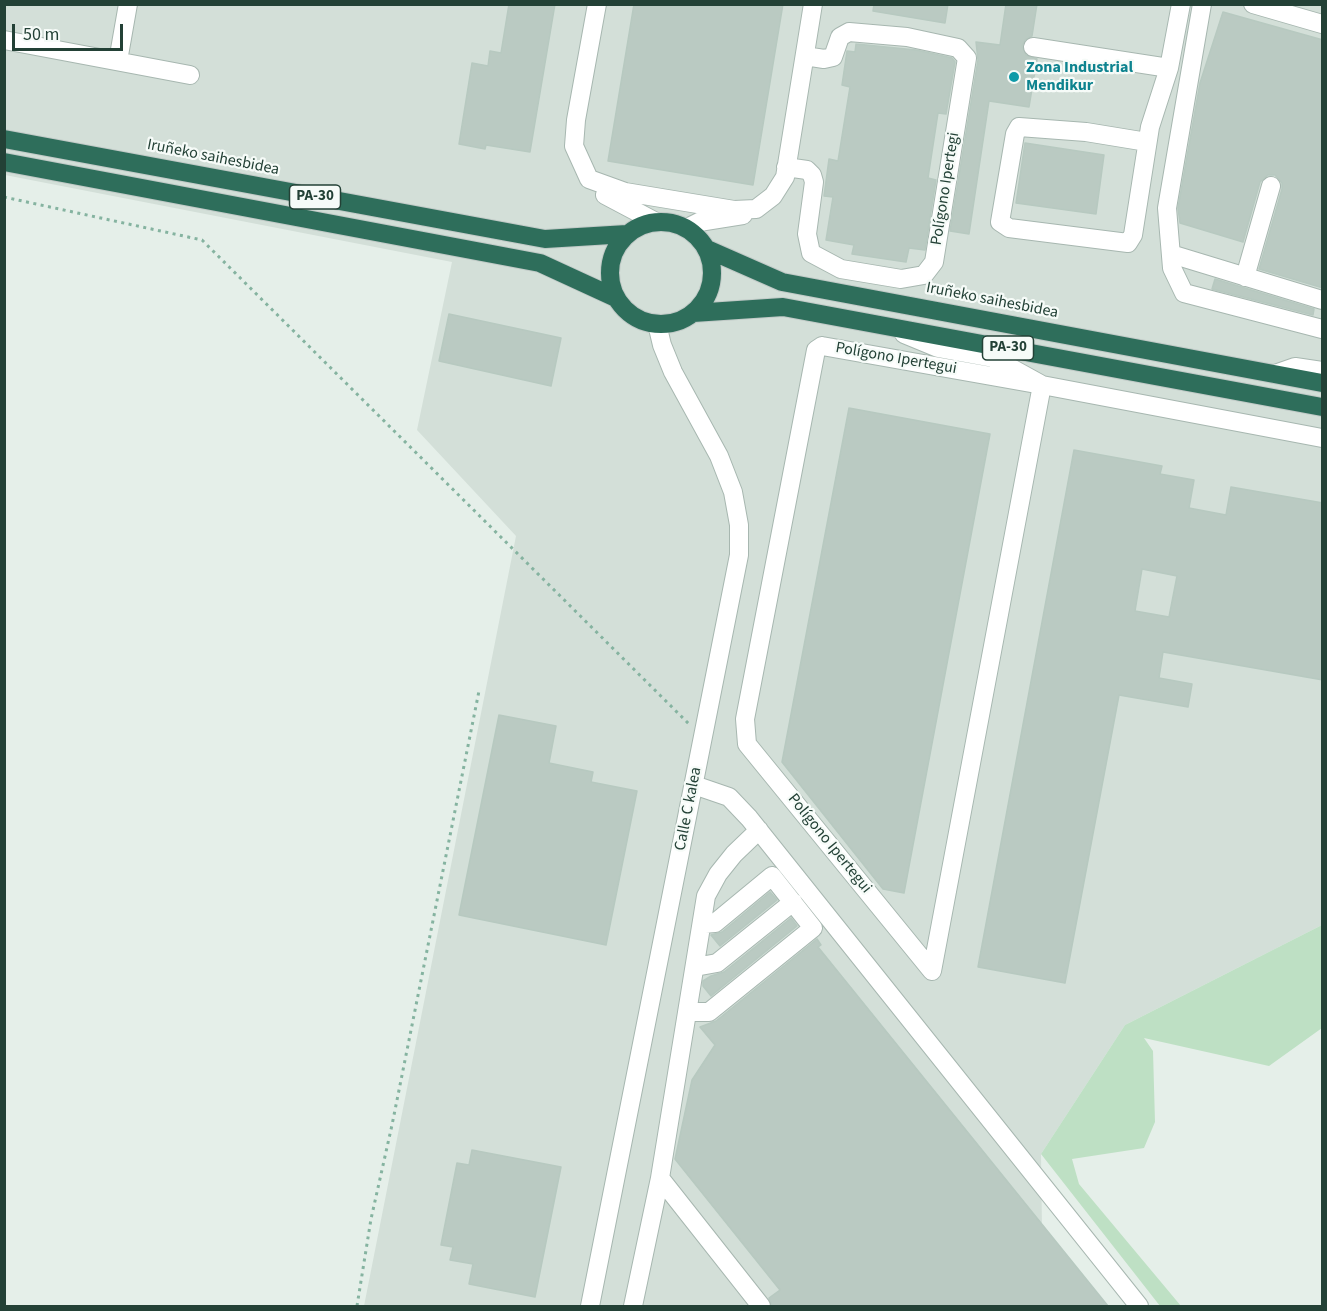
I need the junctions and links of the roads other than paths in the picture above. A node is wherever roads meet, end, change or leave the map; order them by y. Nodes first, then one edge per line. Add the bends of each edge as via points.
1 (128, 4) edge
2 (597, 4) edge
3 (813, 4) edge
4 (1181, 4) edge
5 (1202, 4) edge
6 (1253, 4) edge
7 (1323, 24) edge
8 (4, 40) edge
9 (1033, 47) dead end
10 (805, 56) junction
11 (118, 61) junction
12 (1168, 68) junction
13 (190, 75) dead end
14 (4, 139) edge
15 (1148, 141) junction
16 (4, 162) edge
17 (786, 167) junction
18 (589, 179) junction
19 (1271, 186) dead end
20 (756, 209) junction
21 (656, 222) junction
22 (687, 228) junction
23 (627, 234) junction
24 (707, 249) junction
25 (1171, 254) junction
26 (1245, 277) junction
27 (616, 298) junction
28 (1323, 300) edge
29 (1323, 307) edge
30 (693, 313) junction
31 (657, 324) junction
32 (880, 324) junction
33 (1321, 329) edge
34 (1323, 371) edge
35 (1275, 374) junction
36 (1323, 383) edge
37 (1042, 385) junction
38 (1323, 407) edge
39 (1323, 438) edge
40 (694, 785) junction
41 (759, 830) junction
42 (793, 902) junction
43 (702, 924) junction
44 (695, 967) junction
45 (687, 1012) junction
46 (660, 1178) junction
47 (590, 1306) edge
48 (633, 1306) edge
49 (761, 1306) edge
50 (1139, 1306) edge

1 - 11 street
2 - 18 street via 574,146
3 - 10 street
4 - 12 street
5 - 25 street via 1167,208
6 - 7 street
8 - 11 street
9 - 12 street
10 - 17 street
10 - 17 street, Polígono Ipertegi via 824,60 833,57 840,37 849,32 907,37 958,48 967,58 934,262 924,275 901,279 841,269 811,253 807,234 812,175 807,170
11 - 13 street
12 - 15 street
14 - 23 highway, Iruñeko saihesbidea / PA-30 via 546,239
15 - 15 street via 1133,235 1128,243 1009,228 1000,222 1019,127
16 - 27 highway, PA-30 via 540,263
17 - 20 street via 785,177 773,196
18 - 20 street via 625,192 734,210
18 - 21 street via 605,195
19 - 26 street
20 - 22 street
21 - 22 highway
21 - 23 highway, PA-30
22 - 24 highway, PA-30
23 - 27 highway via 610,264 610,282
24 - 30 highway via 712,266 711,284 705,300
24 - 35 highway, Iruñeko saihesbidea / PA-30 via 782,282
25 - 26 street
25 - 33 street via 1172,268 1184,293
26 - 28 street
27 - 31 highway, PA-30 via 641,320
29 - 33 street
30 - 31 highway, PA-30 via 669,324
30 - 32 highway, PA-30 via 783,307
31 - 40 street, Calle C kalea via 673,372 719,456 733,492 739,525 734,592
32 - 37 street via 938,348 993,358
32 - 38 highway, PA-30
34 - 35 street, Iruñeko saihesbidea via 1295,367
35 - 36 highway, Iruñeko saihesbidea / PA-30
37 - 37 street, Polígono Ipertegui via 937,948 932,971 747,744 745,719 816,350 822,346
37 - 39 street
40 - 41 street via 729,797
40 - 47 street, Calle C kalea
41 - 43 street via 718,874 706,896
41 - 50 street
42 - 43 street via 772,876 715,923
42 - 44 street via 717,963
42 - 45 street via 813,928 709,1012
43 - 44 street
44 - 45 street
45 - 46 street
46 - 48 street
46 - 49 street

